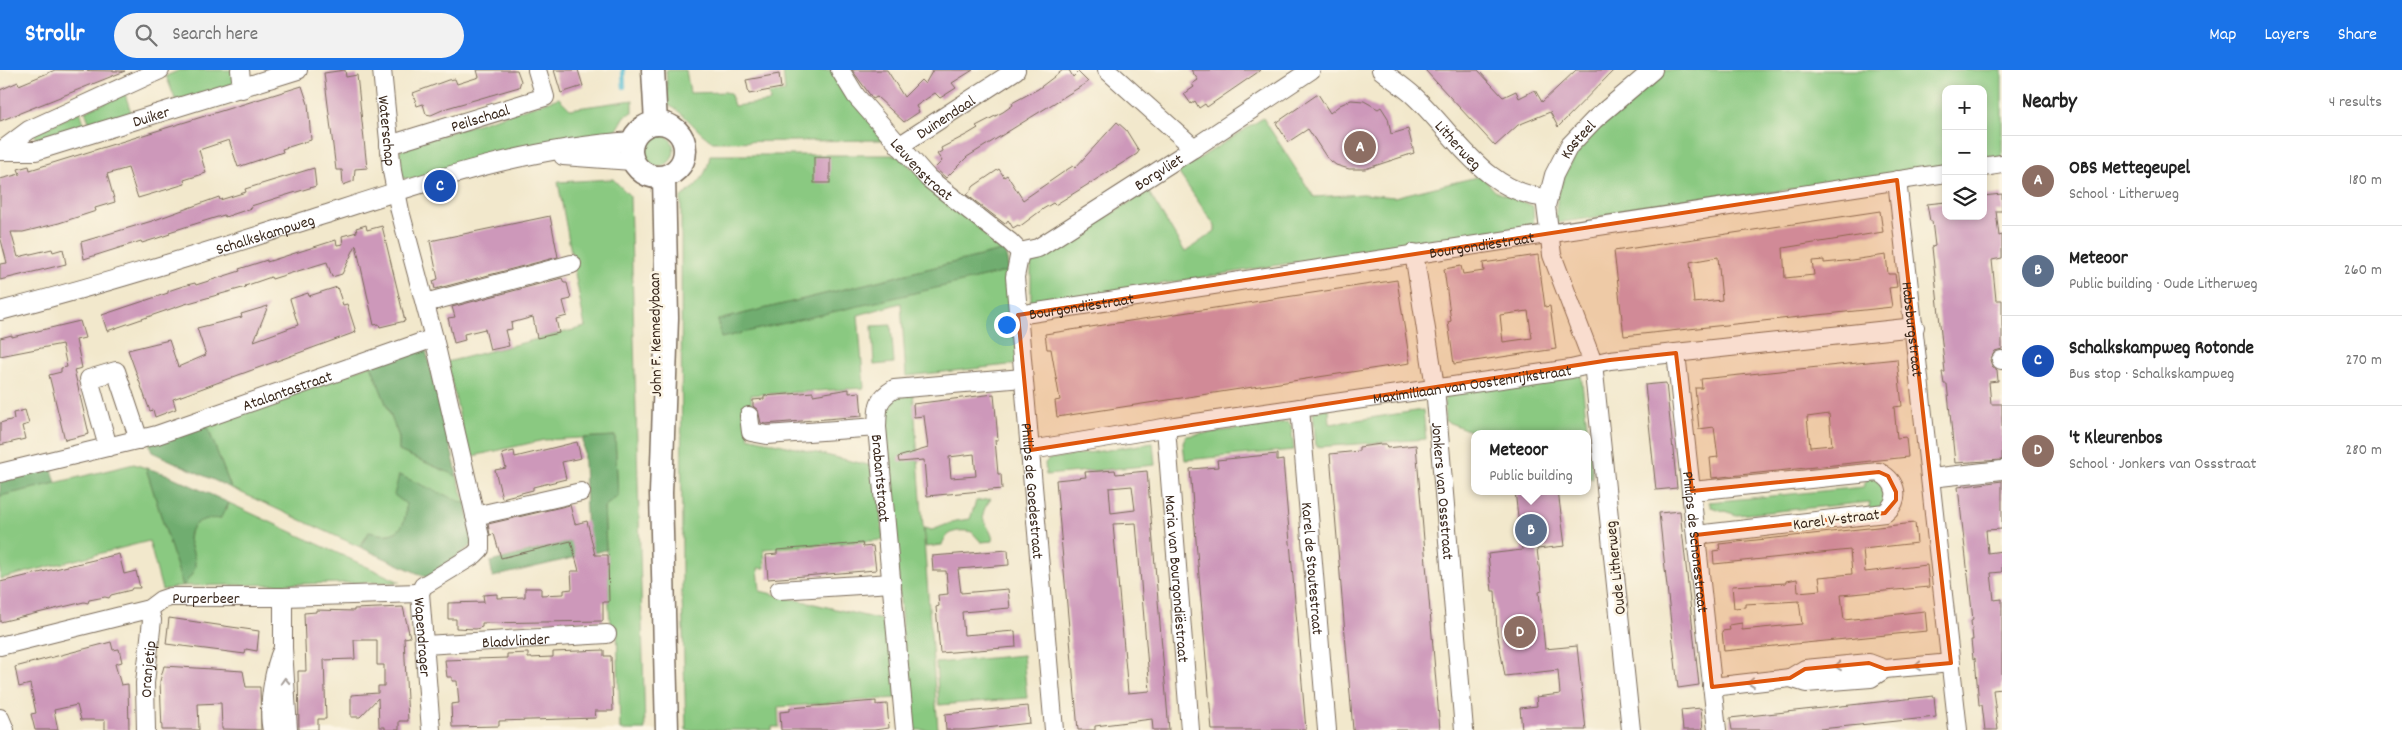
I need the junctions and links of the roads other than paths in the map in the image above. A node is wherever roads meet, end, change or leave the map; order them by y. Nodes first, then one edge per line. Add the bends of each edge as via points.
1 (160, 70) edge
2 (240, 70) edge
3 (298, 70) edge
4 (382, 70) edge
5 (538, 70) edge
6 (653, 70) edge
7 (840, 70) edge
8 (1016, 70) edge
9 (1107, 70) edge
10 (1312, 70) edge
11 (1381, 70) edge
12 (1653, 70) edge
13 (242, 89) junction
14 (656, 123) junction
15 (389, 146) junction
16 (899, 146) junction
17 (1194, 148) junction
18 (1, 151) edge
19 (632, 151) junction
20 (2002, 164) edge
21 (1987, 166) edge
22 (1942, 174) edge
23 (657, 177) junction
24 (1897, 180) junction
25 (396, 190) junction
26 (1547, 198) junction
27 (1548, 234) junction
28 (1020, 252) junction
29 (1414, 253) junction
30 (572, 264) dead end
31 (425, 303) junction
32 (0, 311) edge
33 (1018, 315) junction
34 (1915, 327) junction
35 (434, 338) junction
36 (1676, 353) junction
37 (1592, 363) junction
38 (1023, 378) junction
39 (1435, 387) junction
40 (1300, 408) junction
41 (749, 416) dead end
42 (877, 427) junction
43 (1166, 428) junction
44 (140, 440) junction
45 (108, 447) junction
46 (1030, 450) junction
47 (2002, 470) edge
48 (0, 473) edge
49 (1931, 478) junction
50 (1692, 491) junction
51 (581, 492) dead end
52 (475, 516) junction
53 (1696, 535) junction
54 (892, 583) junction
55 (779, 590) dead end
56 (420, 593) junction
57 (283, 598) junction
58 (149, 609) junction
59 (607, 634) dead end
60 (425, 645) junction
61 (0, 646) edge
62 (283, 648) junction
63 (1950, 663) junction
64 (1712, 686) junction
65 (0, 718) edge
66 (5, 730) edge
67 (146, 730) edge
68 (272, 730) edge
69 (288, 730) edge
70 (432, 730) edge
71 (667, 730) edge
72 (905, 730) edge
73 (1054, 730) edge
74 (1190, 730) edge
75 (1327, 730) edge
76 (1464, 730) edge
77 (1631, 730) edge
78 (1717, 730) edge
79 (1958, 730) edge

1 - 18 street, Duiker via 29,130
2 - 13 street
3 - 13 street, Duiker
4 - 15 street, Waterschap
5 - 15 street, Peilschaal via 545,97
6 - 14 main road
7 - 16 street, Leuvenstraat via 856,96
8 - 16 street, Duinendaal
9 - 17 street, Borgvliet
10 - 17 street
11 - 26 street, Litherweg via 1414,97 1493,178 1510,189
12 - 26 street, Kasteel via 1594,120 1569,146 1554,175
13 - 18 street, Duiker via 36,150
14 - 19 main road via 641,128
14 - 23 main road via 675,129 685,147 680,167
15 - 25 street, Waterschap
16 - 28 street, Leuvenstraat via 928,178
17 - 28 street, Borgvliet via 1038,248
19 - 23 main road via 636,168
19 - 25 street, Schalkskampweg via 558,148
20 - 21 street
22 - 24 street, Bourgondiëstraat
23 - 71 main road, John F. Kennedybaan via 667,318 662,492
24 - 27 street, Bourgondiëstraat
24 - 34 street, Habsburgstraat
25 - 31 street, Wapendrager
25 - 32 street, Schalkskampweg via 154,269
26 - 27 street, Kasteel
27 - 29 street, Bourgondiëstraat
27 - 37 street, Oude Litherweg via 1552,256
28 - 33 street, Philips de Goedestraat via 1015,277
29 - 33 street, Bourgondiëstraat
29 - 39 street, Jonkers van Ossstraat
30 - 31 street
31 - 35 street, Wapendrager
33 - 38 street, Philips de Goedestraat
34 - 36 street, Maximiliaan van Oostenrijkstraat
34 - 49 street, Habsburgstraat
35 - 44 street, Atalantastraat
35 - 52 street, Wapendrager
36 - 37 street, Maximiliaan van Oostenrijkstraat
36 - 50 street, Philips de Schonestraat
37 - 39 street, Maximiliaan van Oostenrijkstraat via 1571,369
37 - 77 street, Oude Litherweg
38 - 42 street via 894,389 878,404
38 - 46 street, Philips de Goedestraat
39 - 40 street, Maximiliaan van Oostenrijkstraat
39 - 76 street, Jonkers van Ossstraat
40 - 43 street, Maximiliaan van Oostenrijkstraat
40 - 75 street, Karel de Stoutestraat
41 - 42 street, Brabantstraat via 751,432 767,435
42 - 54 street, Brabantstraat
43 - 46 street, Maximiliaan van Oostenrijkstraat
43 - 74 street, Maria van Bourgondiëstraat
44 - 45 street, Atalantastraat
44 - 45 street via 116,372 89,379
45 - 48 street, Atalantastraat
46 - 73 street, Philips de Goedestraat
47 - 49 street
49 - 63 street, Habsburgstraat
50 - 53 street, Philips de Schonestraat
50 - 53 street, Karel V-straat via 1880,472 1888,476 1896,492 1896,500 1885,514
51 - 52 street
52 - 56 street, Wapendrager via 480,549 423,586
53 - 64 street, Philips de Schonestraat
54 - 55 street
54 - 72 street, Brabantstraat
56 - 57 street, Purperbeer
56 - 60 street, Wapendrager
57 - 58 street, Purperbeer via 170,598
57 - 62 street
58 - 61 street, Purperbeer
58 - 67 street, Oranjetip via 152,620 145,683
59 - 60 street, Bladvlinder
60 - 70 street, Wapendrager
62 - 68 street via 278,658 270,720
69 -> 62 street
63 -> 64 street via 1885,669 1869,663 1805,669 1790,678
63 - 79 street, Habsburgstraat
64 - 78 street, Philips de Schonestraat
65 - 66 street

